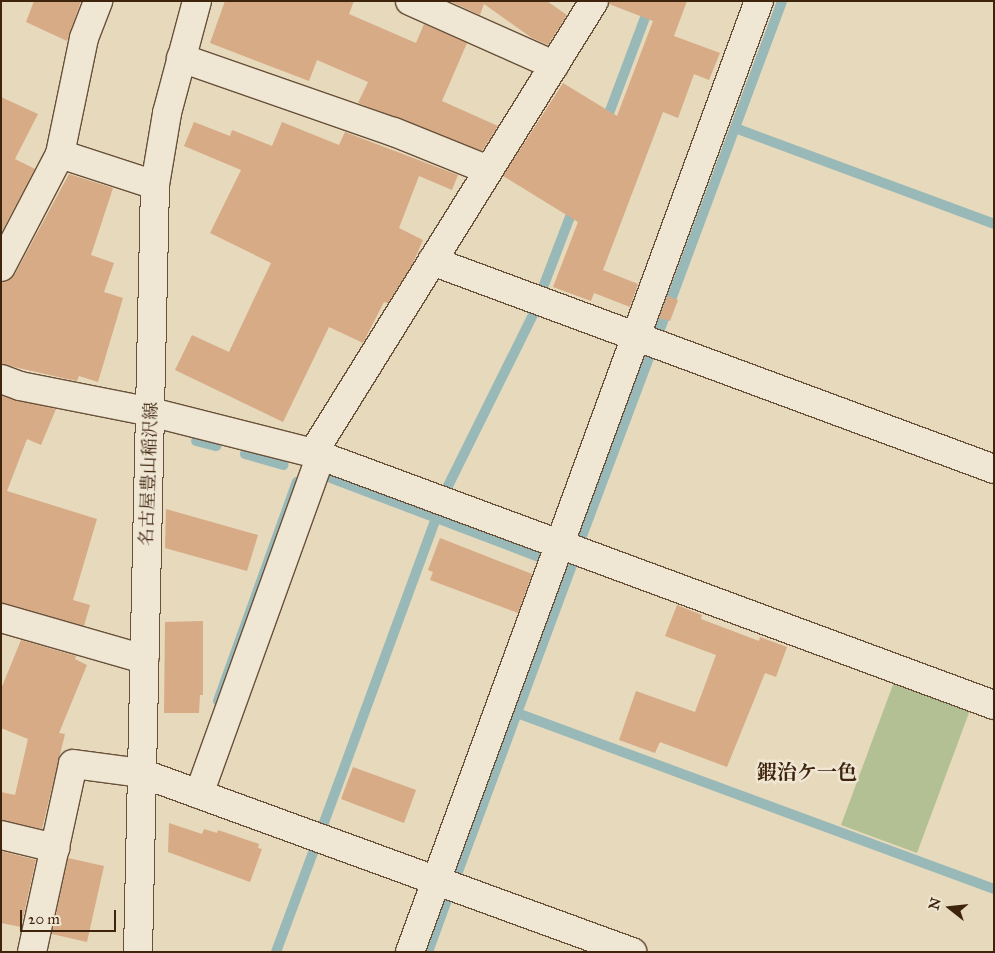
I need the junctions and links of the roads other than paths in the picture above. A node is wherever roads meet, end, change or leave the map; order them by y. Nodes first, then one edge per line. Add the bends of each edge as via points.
1 (98, 1) edge
2 (197, 1) edge
3 (410, 1) edge
4 (594, 1) edge
5 (759, 1) edge
6 (181, 58) junction
7 (554, 65) junction
8 (60, 154) junction
9 (488, 170) junction
10 (155, 185) junction
11 (432, 261) junction
12 (1, 267) edge
13 (636, 336) junction
14 (1, 379) edge
15 (151, 412) junction
16 (317, 454) junction
17 (994, 469) edge
18 (560, 543) junction
19 (1, 618) edge
20 (144, 659) junction
21 (994, 705) edge
22 (141, 773) junction
23 (199, 794) junction
24 (1, 835) edge
25 (55, 848) junction
26 (436, 880) junction
27 (621, 950) edge
28 (32, 952) edge
29 (138, 952) edge
30 (410, 952) edge

1 - 8 street via 84,38
2 - 6 street, 名古屋豊山稲沢線
3 - 7 street
4 - 7 street
5 - 13 street
6 - 9 street via 394,132
6 - 10 street, 名古屋豊山稲沢線 via 167,113
7 - 9 street
8 - 10 street
8 - 12 street
9 - 11 street
10 - 15 street, 名古屋豊山稲沢線
11 - 13 street
11 - 16 street
13 - 17 street
13 - 18 street
14 - 15 street via 20,386
15 - 16 street
15 - 20 street, 名古屋豊山稲沢線
16 - 18 street
16 - 23 street
18 - 21 street
18 - 26 street
19 - 20 street
20 - 22 street, 名古屋豊山稲沢線
22 - 23 street
22 - 25 street via 73,764
22 - 29 street, 名古屋豊山稲沢線
23 - 26 street
24 - 25 street
25 - 28 street
26 - 27 street
26 - 30 street

